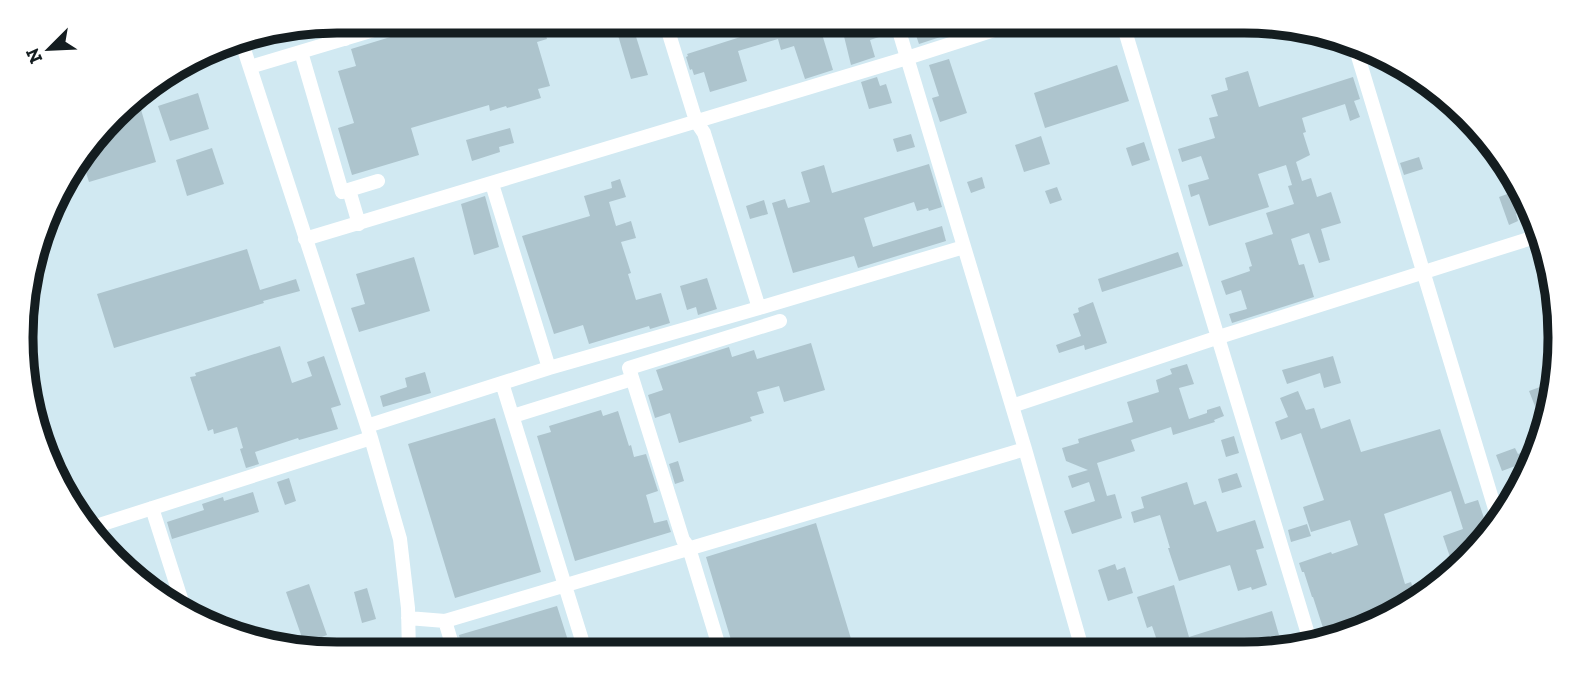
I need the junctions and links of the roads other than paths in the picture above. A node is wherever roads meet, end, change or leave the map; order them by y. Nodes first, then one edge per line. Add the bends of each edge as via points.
1 (343, 33) edge
2 (365, 33) edge
3 (669, 33) edge
4 (900, 33) edge
5 (985, 33) edge
6 (1126, 33) edge
7 (345, 39) junction
8 (244, 48) edge
9 (301, 52) junction
10 (1358, 55) edge
11 (907, 58) junction
12 (250, 67) junction
13 (696, 121) junction
14 (378, 181) dead end
15 (492, 184) junction
16 (349, 190) junction
17 (359, 223) junction
18 (1531, 238) edge
19 (305, 239) junction
20 (964, 247) junction
21 (1424, 273) junction
22 (758, 308) junction
23 (780, 321) dead end
24 (1219, 337) junction
25 (549, 368) junction
26 (632, 379) junction
27 (502, 383) junction
28 (1012, 406) junction
29 (513, 416) junction
30 (369, 432) junction
31 (1026, 449) junction
32 (152, 508) junction
33 (1495, 509) edge
34 (98, 525) edge
35 (689, 548) junction
36 (566, 586) junction
37 (181, 598) edge
38 (408, 618) junction
39 (445, 621) junction
40 (1308, 635) edge
41 (409, 642) edge
42 (451, 642) edge
43 (583, 642) edge
44 (718, 642) edge
45 (1080, 642) edge

1 - 7 street
2 - 7 street
3 - 13 street
4 - 11 street
5 - 11 street
6 - 24 street
7 - 9 street
8 - 12 street
9 - 12 street
9 - 16 street via 342,191
10 - 21 street
11 - 13 street
11 - 20 street
12 - 19 street
13 - 15 street
13 - 22 street via 704,132
14 - 16 street
15 - 17 street
15 - 25 street
16 - 17 street
17 - 19 street
18 - 21 street
19 - 30 street
20 - 22 street
20 - 28 street
21 - 24 street
21 - 33 street
22 - 25 street
23 - 26 street via 629,368
24 - 28 street
24 - 40 street
25 - 27 street
26 - 29 street
26 - 35 street via 682,540
27 - 29 street
27 - 30 street
28 - 31 street
29 - 36 street
30 - 32 street
30 - 38 street via 400,539
31 - 35 street
31 - 45 street
32 - 34 street
32 - 37 street
35 - 36 street
35 - 44 street
36 - 39 street
36 - 43 street
38 - 39 street
38 - 41 street
39 - 42 street

